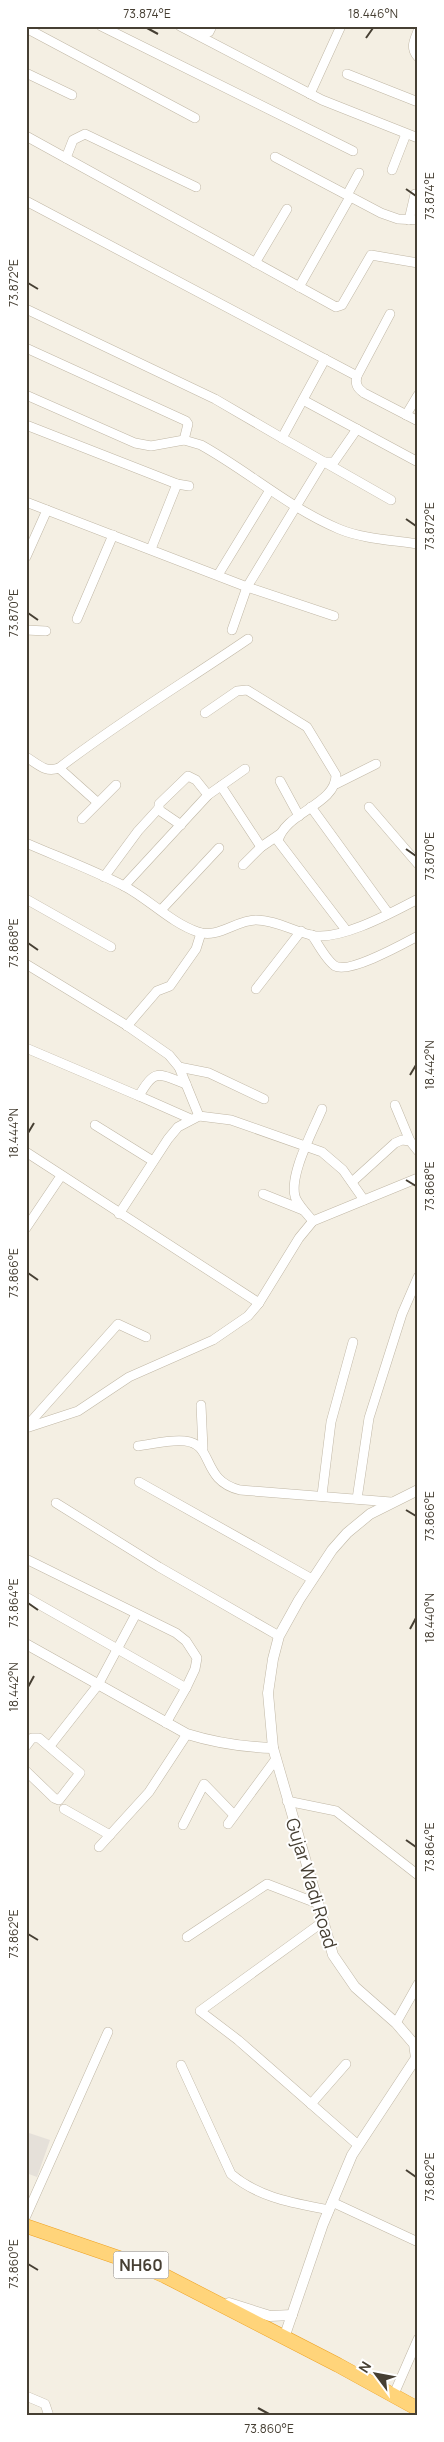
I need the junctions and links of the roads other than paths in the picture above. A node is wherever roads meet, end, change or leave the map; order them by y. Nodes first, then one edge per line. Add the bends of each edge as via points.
1 (101, 26) edge
2 (198, 26) edge
3 (212, 26) edge
4 (341, 26) edge
5 (26, 28) edge
6 (186, 28) edge
7 (418, 31) edge
8 (418, 56) edge
9 (26, 73) edge
10 (347, 74) dead end
11 (310, 94) junction
12 (72, 95) dead end
13 (418, 102) edge
14 (195, 118) dead end
15 (406, 134) junction
16 (26, 136) edge
17 (417, 136) edge
18 (352, 151) dead end
19 (275, 157) dead end
20 (66, 158) junction
21 (392, 170) dead end
22 (359, 173) dead end
23 (196, 188) dead end
24 (415, 194) dead end
25 (348, 196) junction
26 (26, 201) edge
27 (287, 209) dead end
28 (413, 220) edge
29 (255, 263) junction
30 (418, 263) edge
31 (298, 288) junction
32 (26, 309) edge
33 (390, 314) dead end
34 (26, 348) edge
35 (325, 359) junction
36 (357, 376) junction
37 (26, 395) edge
38 (418, 396) edge
39 (303, 400) junction
40 (406, 415) junction
41 (418, 421) edge
42 (26, 425) edge
43 (357, 429) junction
44 (282, 438) junction
45 (184, 440) junction
46 (323, 462) junction
47 (418, 462) edge
48 (177, 484) junction
49 (189, 486) dead end
50 (270, 490) junction
51 (391, 500) dead end
52 (26, 502) edge
53 (295, 505) junction
54 (47, 510) junction
55 (113, 535) junction
56 (416, 542) edge
57 (151, 549) junction
58 (26, 558) edge
59 (218, 575) junction
60 (247, 587) junction
61 (334, 616) dead end
62 (77, 619) dead end
63 (26, 630) edge
64 (232, 630) dead end
65 (46, 631) dead end
66 (248, 638) dead end
67 (205, 713) dead end
68 (26, 757) edge
69 (376, 764) dead end
70 (59, 768) junction
71 (245, 769) dead end
72 (280, 781) dead end
73 (336, 784) junction
74 (116, 785) dead end
75 (221, 786) junction
76 (208, 795) junction
77 (97, 802) junction
78 (311, 807) junction
79 (369, 807) dead end
80 (160, 808) junction
81 (298, 816) junction
82 (82, 819) dead end
83 (181, 825) junction
84 (280, 834) junction
85 (26, 843) edge
86 (261, 847) junction
87 (219, 848) dead end
88 (418, 864) edge
89 (243, 865) dead end
90 (104, 877) junction
91 (124, 886) junction
92 (26, 899) edge
93 (418, 899) edge
94 (161, 910) junction
95 (388, 914) junction
96 (346, 930) junction
97 (301, 931) junction
98 (201, 933) junction
99 (312, 935) junction
100 (418, 936) edge
101 (110, 947) dead end
102 (26, 964) edge
103 (256, 989) dead end
104 (127, 1026) junction
105 (26, 1048) edge
106 (179, 1067) junction
107 (186, 1084) junction
108 (139, 1096) junction
109 (264, 1099) dead end
110 (395, 1105) dead end
111 (322, 1109) dead end
112 (195, 1117) junction
113 (95, 1125) dead end
114 (410, 1141) junction
115 (308, 1145) junction
116 (418, 1151) edge
117 (26, 1152) edge
118 (153, 1161) junction
119 (61, 1176) junction
120 (418, 1178) edge
121 (352, 1182) junction
122 (263, 1194) dead end
123 (364, 1200) junction
124 (304, 1210) junction
125 (119, 1214) junction
126 (313, 1221) junction
127 (26, 1228) edge
128 (418, 1277) edge
129 (258, 1303) junction
130 (146, 1337) dead end
131 (353, 1342) dead end
132 (201, 1405) dead end
133 (26, 1427) edge
134 (138, 1446) dead end
135 (203, 1449) junction
136 (139, 1482) dead end
137 (418, 1490) edge
138 (322, 1495) junction
139 (356, 1499) junction
140 (391, 1502) junction
141 (56, 1503) dead end
142 (26, 1559) edge
143 (312, 1579) junction
144 (26, 1597) edge
145 (136, 1614) junction
146 (279, 1636) junction
147 (26, 1644) edge
148 (117, 1649) junction
149 (98, 1685) junction
150 (186, 1688) junction
151 (166, 1723) junction
152 (187, 1734) junction
153 (26, 1746) edge
154 (50, 1746) junction
155 (273, 1748) junction
156 (276, 1759) junction
157 (26, 1771) edge
158 (287, 1801) junction
159 (64, 1809) dead end
160 (234, 1815) junction
161 (228, 1824) dead end
162 (182, 1825) dead end
163 (110, 1835) junction
164 (99, 1848) dead end
165 (418, 1875) edge
166 (319, 1904) junction
167 (324, 1921) junction
168 (187, 1937) dead end
169 (418, 1984) edge
170 (396, 2023) junction
171 (108, 2032) dead end
172 (416, 2045) edge
173 (346, 2064) dead end
174 (181, 2065) dead end
175 (311, 2104) junction
176 (358, 2145) junction
177 (330, 2206) junction
178 (26, 2216) edge
179 (26, 2226) edge
180 (418, 2242) edge
181 (200, 2293) junction
182 (292, 2315) junction
183 (284, 2338) junction
184 (418, 2338) edge
185 (394, 2394) junction
186 (26, 2396) edge
187 (418, 2409) edge
188 (49, 2416) edge

1 - 18 street
2 - 3 street via 209,32
4 - 11 street
5 - 14 street
6 - 11 street
7 - 8 street via 412,44
9 - 12 street
10 - 13 street
11 - 15 street
15 - 17 street
15 - 21 street
16 - 20 street
19 - 25 street
20 - 23 street via 74,140 85,134
20 - 29 street
22 - 25 street
24 - 28 street
25 - 28 street via 380,213
25 - 31 street
26 - 35 street
27 - 29 street
29 - 31 street
30 - 31 street via 371,255 339,307
32 - 44 street via 208,395
33 - 36 street
34 - 45 street via 186,421
35 - 36 street
35 - 39 street
36 - 40 street via 359,390
37 - 45 street via 134,443 150,446
38 - 40 street
39 - 43 street
39 - 44 street
40 - 41 street
42 - 48 street
43 - 46 street via 334,462
43 - 47 street
44 - 46 street
45 - 50 street via 225,458
46 - 51 street
46 - 53 street
48 - 49 street
48 - 57 street
50 - 53 street
50 - 59 street
52 - 54 street
53 - 56 street via 339,529 371,538
53 - 60 street
54 - 55 street
54 - 58 street
55 - 57 street
55 - 62 street
57 - 59 street
59 - 60 street
60 - 61 street
60 - 64 street
63 - 65 street
66 - 70 street via 169,693 143,707
67 - 73 street via 237,691 247,690 255,694 307,727 336,776
68 - 70 street via 44,770
69 - 73 street
70 - 77 street
71 - 75 street
72 - 81 street
73 - 78 street
74 - 77 street
75 - 76 street
75 - 86 street
76 - 80 street via 196,780 188,776 159,804
76 - 83 street
77 - 82 street
78 - 81 street
78 - 95 street
79 - 88 street
80 - 83 street
80 - 90 street via 138,831
81 - 84 street via 284,826
83 - 91 street
84 - 86 street
84 - 96 street via 278,841
85 - 90 street
86 - 89 street
87 - 94 street
90 - 91 street
91 - 94 street
92 - 101 street
93 - 95 street
94 - 98 street
95 - 96 street
96 - 99 street via 326,937
97 - 98 street via 257,920 242,922 210,935
97 - 99 street
97 - 103 street
98 - 104 street via 196,949 170,986 157,991
99 - 100 street via 334,965 342,968 354,966
102 - 104 street
104 - 106 street via 158,1046
105 - 108 street
106 - 107 street
106 - 109 street via 209,1073
107 - 108 street via 156,1075 150,1077
107 - 112 street
108 - 112 street
110 - 114 street
111 - 115 street
112 - 115 street via 231,1120
112 - 118 street via 178,1127
113 - 118 street
114 - 116 street
114 - 121 street via 395,1143
115 - 121 street via 334,1161
115 - 124 street via 295,1171 293,1187
117 - 119 street
118 - 125 street
119 - 125 street
119 - 127 street
120 - 123 street
121 - 123 street
122 - 124 street
123 - 126 street
124 - 126 street
125 - 129 street
126 - 129 street
128 - 139 street via 402,1314 369,1418
129 - 133 street via 248,1316 213,1340 129,1377 78,1411
130 - 133 street via 118,1324
131 - 138 street via 331,1422
132 - 135 street
134 - 135 street via 184,1440
135 - 138 street via 212,1473 229,1487
136 - 143 street
137 - 140 street, Gujar Wadi Road
138 - 139 street
139 - 140 street
140 - 143 street, Gujar Wadi Road via 347,1533
141 - 146 street
142 - 145 street
143 - 146 street, Gujar Wadi Road
144 - 148 street
145 - 148 street
145 - 150 street via 176,1634 193,1650 197,1658 195,1669
146 - 155 street, Gujar Wadi Road via 268,1693
147 - 149 street
148 - 149 street
148 - 150 street
149 - 151 street
149 - 154 street
150 - 151 street
151 - 152 street
152 - 155 street via 240,1747
152 - 163 street via 149,1792
153 - 154 street via 37,1737
154 - 157 street via 80,1773 62,1798 54,1798
155 - 156 street, Gujar Wadi Road
156 - 158 street, Gujar Wadi Road
156 - 160 street
158 - 165 street via 336,1811
158 - 166 street, Gujar Wadi Road
159 - 163 street
160 - 161 street
160 - 162 street via 204,1784
163 - 164 street
166 - 167 street, Gujar Wadi Road
166 - 168 street via 267,1884
167 - 170 street, Gujar Wadi Road via 333,1955 355,1987
167 - 175 street via 200,2011
169 - 170 street
170 - 172 street, Gujar Wadi Road
171 - 178 street
172 - 176 street, Gujar Wadi Road via 416,2058
173 - 175 street
174 - 177 street via 231,2174 262,2194
175 - 176 street
176 - 177 street, Gujar Wadi Road
177 - 180 street
177 - 182 street, Gujar Wadi Road
179 - 181 highway, NH60 via 140,2265
181 - 182 street via 270,2316
181 - 183 highway, NH60
182 - 183 street, Gujar Wadi Road
183 - 185 highway, NH60
184 - 185 street
185 - 187 highway, NH60
186 - 188 street via 45,2404

